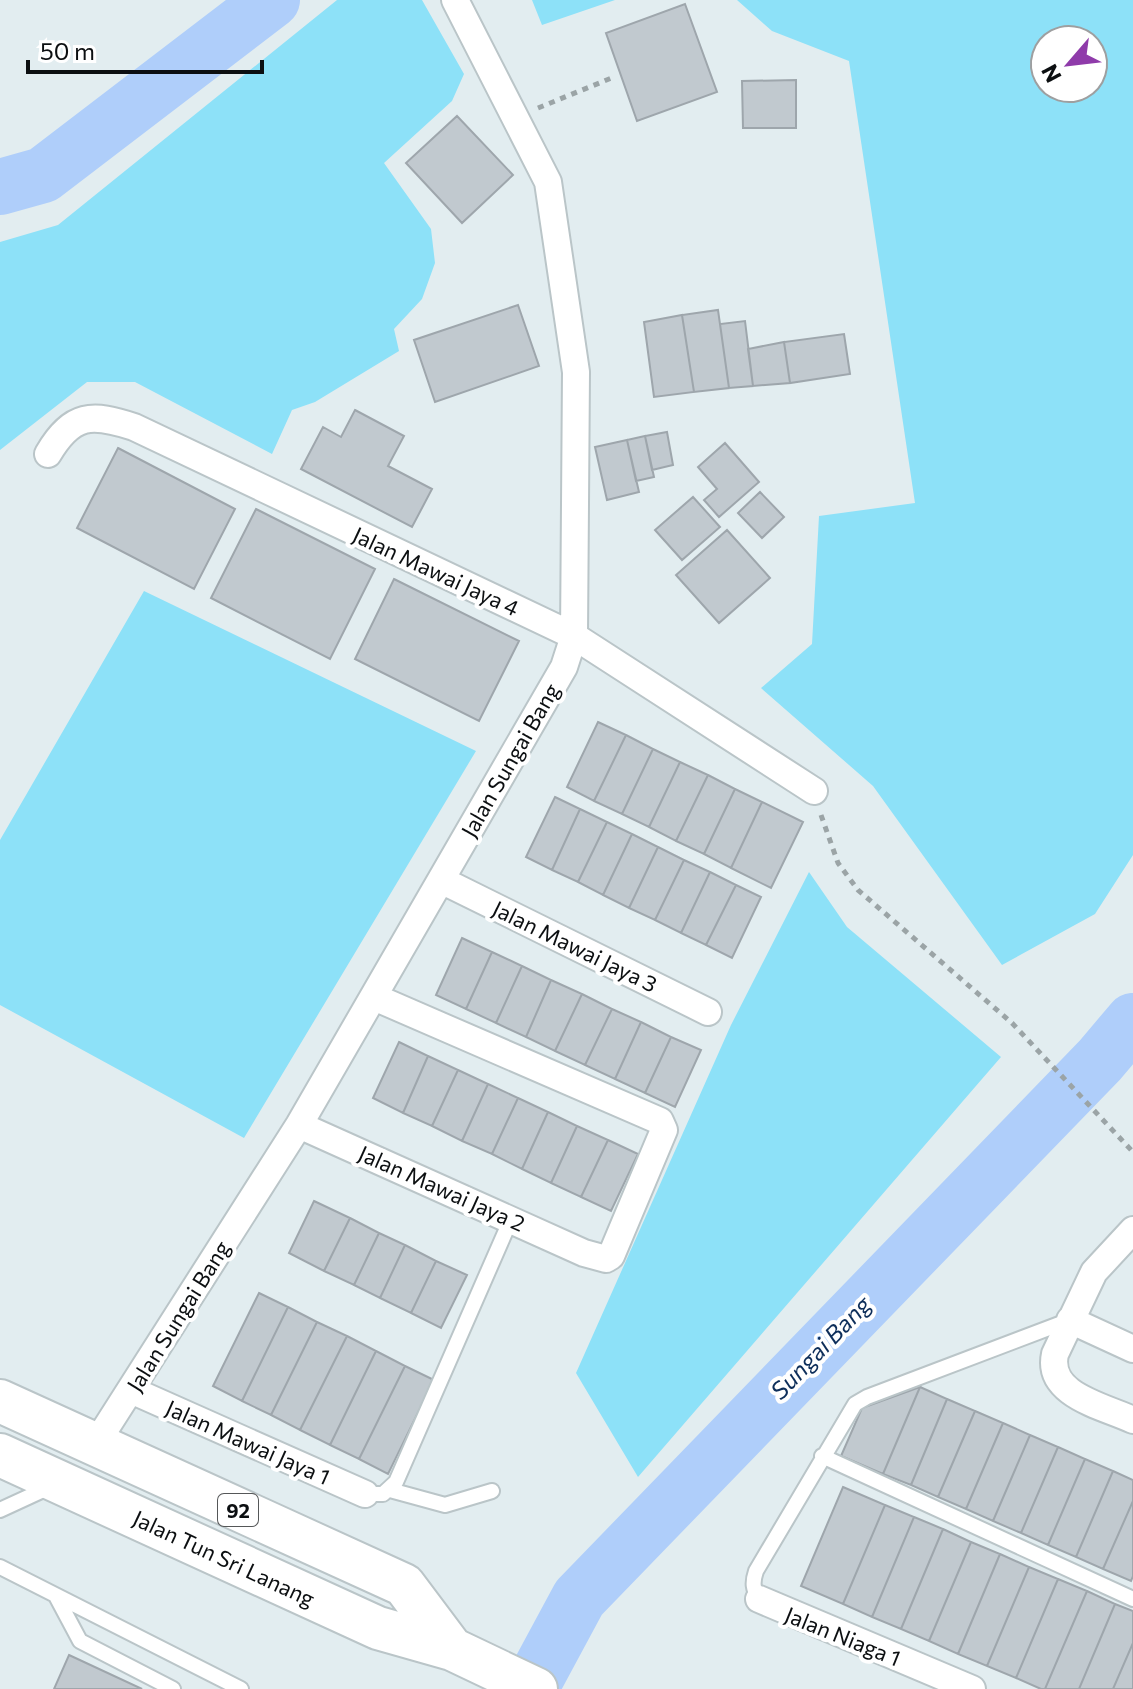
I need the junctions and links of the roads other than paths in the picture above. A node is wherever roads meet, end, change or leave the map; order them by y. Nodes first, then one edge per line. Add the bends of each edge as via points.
1 (460, 9) edge
2 (48, 454) dead end
3 (574, 636) junction
4 (814, 791) road end
5 (441, 880) junction
6 (374, 997) junction
7 (708, 1012) dead end
8 (299, 1125) junction
9 (511, 1219) junction
10 (1133, 1230) edge
11 (1070, 1320) junction
12 (1133, 1349) edge
13 (131, 1390) junction
14 (0, 1401) edge
15 (1133, 1420) edge
16 (95, 1445) junction
17 (0, 1455) edge
18 (822, 1456) junction
19 (60, 1483) junction
20 (492, 1491) dead end
21 (377, 1492) junction
22 (0, 1510) edge
23 (0, 1567) edge
24 (56, 1595) junction
25 (759, 1599) joint
26 (1133, 1599) edge
27 (452, 1649) junction
28 (173, 1689) edge
29 (241, 1689) edge
30 (536, 1689) edge
31 (972, 1689) edge

1 - 3 street, Jalan Sungai Bang via 548,182 576,372
2 - 3 street, Jalan Mawai Jaya 4 via 64,431 87,418 134,427
3 - 4 street, Jalan Mawai Jaya 4
3 - 5 street, Jalan Sungai Bang via 564,667
5 - 6 street, Jalan Sungai Bang
5 - 7 street, Jalan Mawai Jaya 3
6 - 8 street, Jalan Sungai Bang
6 - 9 street, Jalan Mawai Jaya 2 via 663,1124 611,1256 584,1253
8 - 9 street, Jalan Mawai Jaya 2
8 - 13 street, Jalan Sungai Bang
9 - 21 lane
10 - 11 street via 1094,1272
11 - 12 street
11 - 15 street via 1055,1354 1054,1375 1069,1391
11 - 18 lane via 861,1400
13 - 16 street, Jalan Sungai Bang
13 - 21 street, Jalan Mawai Jaya 1
14 - 16 main road, Jalan Tun Sri Lanang / 92
16 - 27 main road, Jalan Tun Sri Lanang / 92 via 404,1585
17 - 19 main road, Jalan Tun Sri Lanang / 92
18 - 25 lane via 756,1571 754,1591
18 - 26 lane
19 - 22 lane
19 - 27 main road, Jalan Tun Sri Lanang / 92 via 378,1628
20 - 21 lane via 445,1505
23 - 24 lane
24 - 28 lane via 80,1641
24 - 29 lane
25 - 31 street, Jalan Niaga 1
27 - 30 main road, Jalan Tun Sri Lanang / 92

